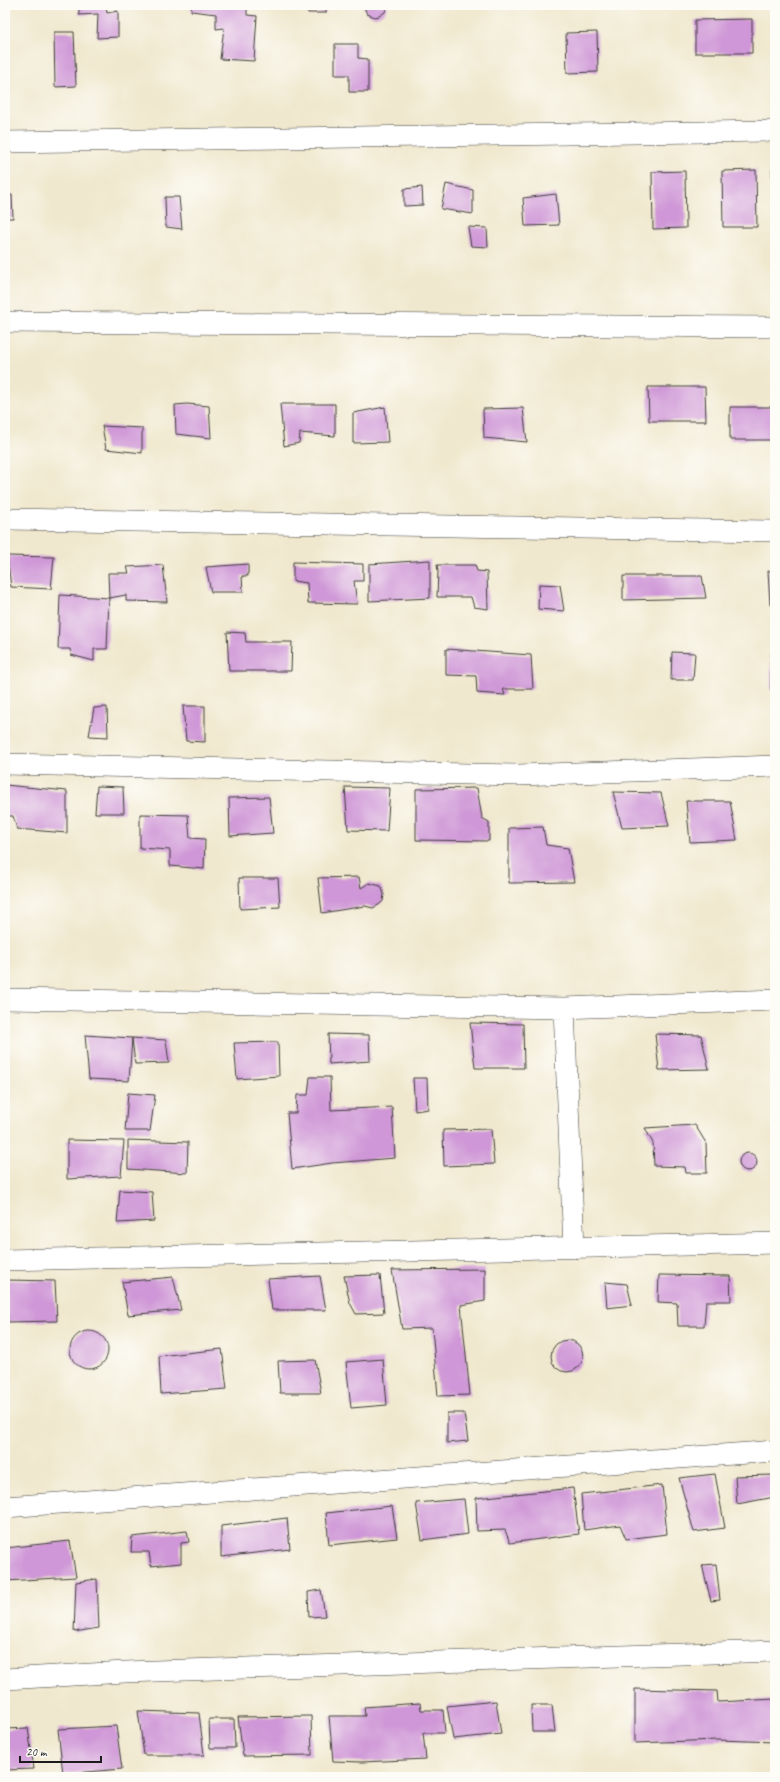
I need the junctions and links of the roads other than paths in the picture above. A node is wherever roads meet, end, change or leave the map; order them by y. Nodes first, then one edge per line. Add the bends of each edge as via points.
1 (775, 131) edge
2 (5, 142) edge
3 (5, 322) edge
4 (775, 327) edge
5 (5, 519) edge
6 (775, 531) edge
7 (5, 764) edge
8 (775, 766) edge
9 (5, 999) edge
10 (775, 1000) edge
11 (564, 1008) junction
12 (775, 1243) edge
13 (574, 1248) junction
14 (5, 1260) edge
15 (775, 1451) edge
16 (5, 1507) edge
17 (775, 1651) edge
18 (5, 1679) edge

1 - 2 street
3 - 4 street
5 - 6 street
7 - 8 street via 519,775
9 - 11 street
10 - 11 street
11 - 13 street
12 - 13 street
13 - 14 street
15 - 16 street
17 - 18 street via 125,1672

